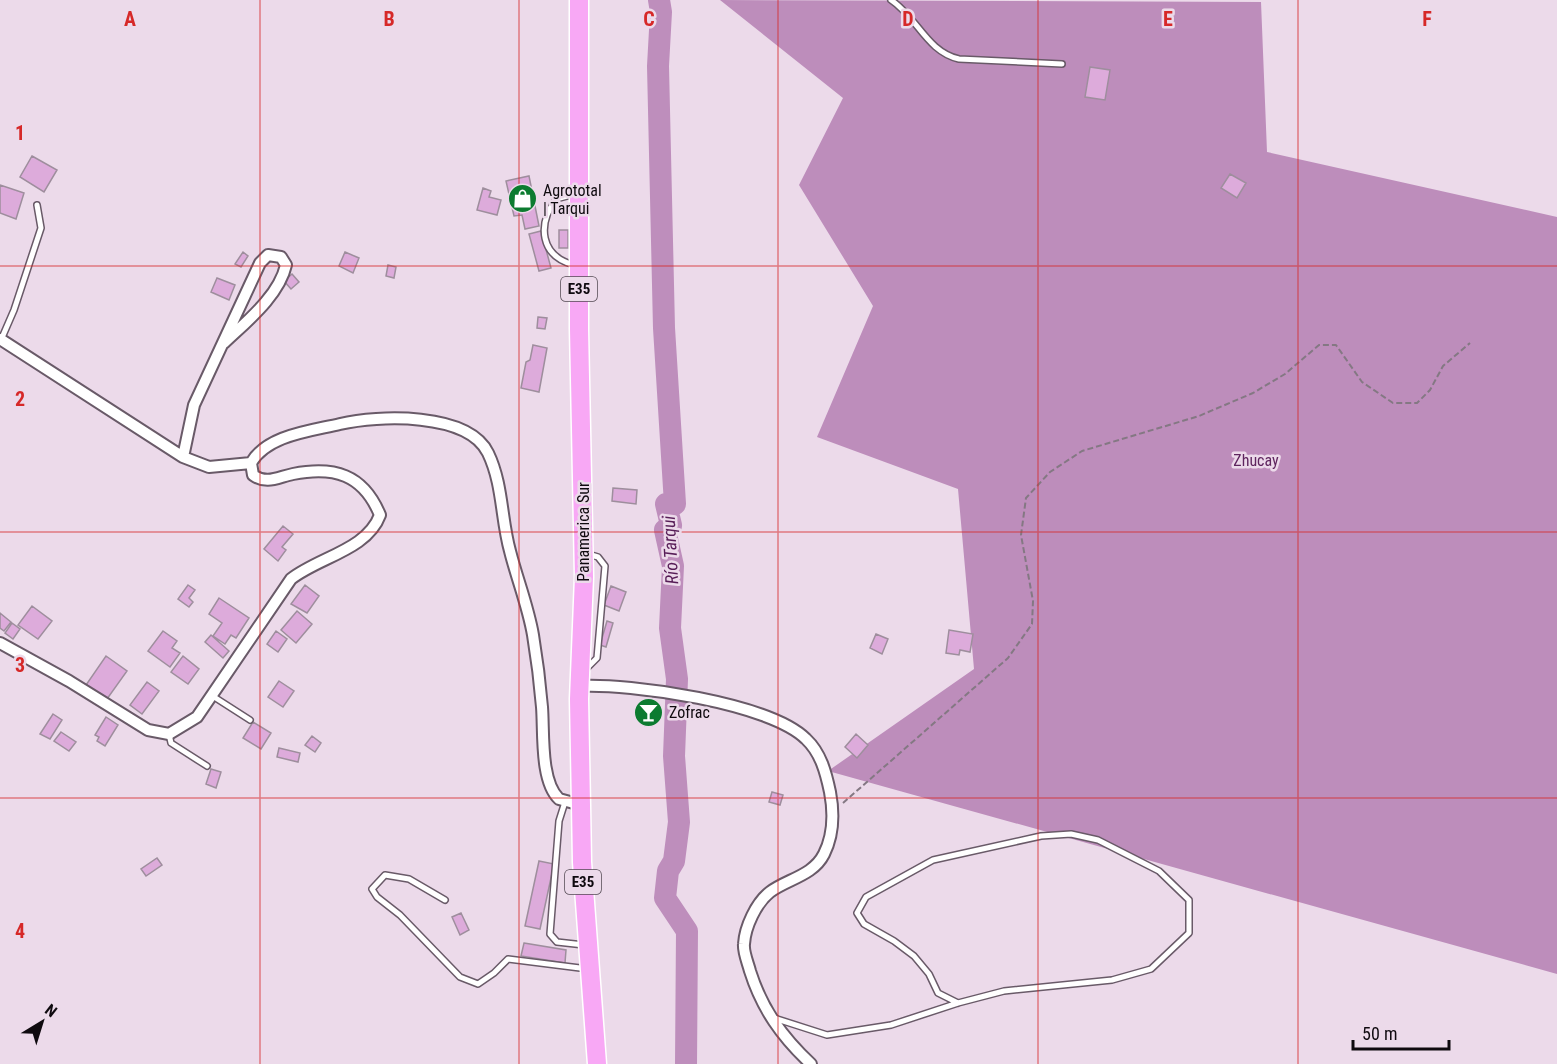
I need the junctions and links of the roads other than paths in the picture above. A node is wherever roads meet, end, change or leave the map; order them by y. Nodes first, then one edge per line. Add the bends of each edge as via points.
1 (579, 0) edge
2 (891, 0) edge
3 (1062, 64) dead end
4 (579, 194) junction
5 (36, 205) dead end
6 (579, 267) junction
7 (1, 339) edge
8 (224, 343) junction
9 (183, 457) junction
10 (251, 463) junction
11 (0, 643) edge
12 (580, 680) junction
13 (211, 695) junction
14 (249, 720) dead end
15 (169, 734) junction
16 (207, 766) dead end
17 (573, 803) junction
18 (445, 900) dead end
19 (589, 945) junction
20 (589, 969) junction
21 (958, 1003) junction
22 (770, 1016) junction
23 (597, 1064) edge
24 (811, 1064) edge

1 - 4 highway, Panamerica Sur / E35
2 - 3 lane via 944,55
4 - 6 highway, Panamerica Sur / E35
4 - 6 lane via 556,199 543,228 553,254
5 - 7 lane via 41,228
6 - 12 highway, Panamerica Sur / E35 via 584,553
7 - 9 street
8 - 8 street via 257,312 277,286 286,265 281,257 268,255 260,263
8 - 9 street via 194,405
9 - 10 street via 209,467
10 - 13 street via 253,475 259,480 326,471 355,480 372,494 380,515 368,535 291,579
10 - 17 street via 268,445 368,420 444,423 464,430 482,443 501,493 509,549 533,634 550,786 553,794
11 - 15 street via 148,730
12 - 17 highway, Panamerica Sur / E35
12 - 22 street via 758,713 806,738 818,753 834,810 824,855 811,870 769,893 754,912 743,946 757,992
13 - 14 lane
13 - 15 street via 197,717
15 - 16 lane via 171,743
17 - 19 highway, Panamerica Sur / E35
17 - 19 lane via 559,821 550,934 557,942
18 - 20 lane via 409,879 386,875 372,889 460,977 478,984 508,959
19 - 20 highway, Panamerica Sur / E35
20 - 23 highway, Panamerica Sur / E35
21 - 21 lane via 1004,991 1112,980 1151,969 1189,933 1189,900 1159,871 1098,840 1071,834 1041,836 933,860 866,897 856,913 864,924 894,940 914,957 929,974 938,993
21 - 22 lane via 891,1025 827,1035
22 - 24 street via 788,1042

